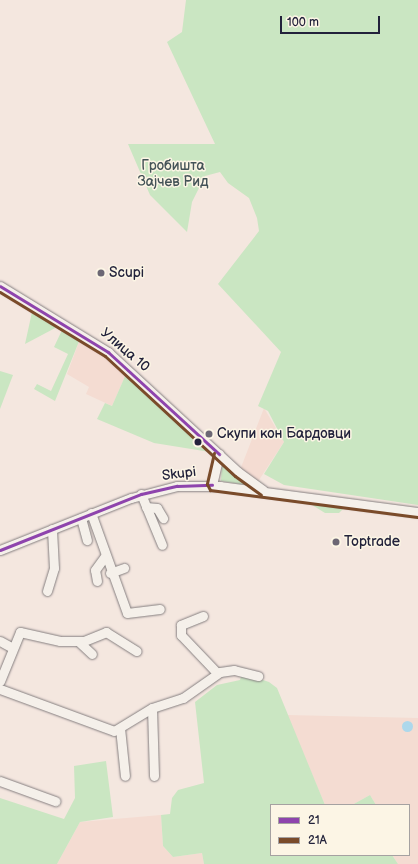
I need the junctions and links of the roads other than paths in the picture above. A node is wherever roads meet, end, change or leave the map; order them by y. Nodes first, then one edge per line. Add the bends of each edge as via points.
1 (0, 286) edge
2 (218, 454) junction
3 (212, 485) junction
4 (264, 491) junction
5 (141, 494) junction
6 (146, 506) junction
7 (418, 512) edge
8 (91, 513) junction
9 (81, 518) junction
10 (163, 518) dead end
11 (52, 529) junction
12 (87, 540) dead end
13 (162, 545) dead end
14 (0, 550) edge
15 (105, 556) junction
16 (124, 568) dead end
17 (110, 573) junction
18 (97, 581) dead end
19 (47, 591) dead end
20 (160, 609) dead end
21 (203, 616) dead end
22 (0, 641) edge
23 (78, 641) junction
24 (12, 647) junction
25 (137, 651) dead end
26 (92, 654) dead end
27 (2, 673) edge
28 (217, 673) junction
29 (258, 676) dead end
30 (0, 681) edge
31 (0, 689) edge
32 (152, 708) junction
33 (120, 728) junction
34 (125, 776) dead end
35 (154, 776) dead end
36 (0, 781) edge
37 (55, 801) dead end

1 - 2 street, Улица 10 via 108,352
2 - 3 street
2 - 4 street, Улица 10
3 - 4 street, Skupi
3 - 5 street, Skupi via 178,486
4 - 7 street, Skupi
5 - 6 street
5 - 8 street, Skupi
6 - 10 street via 157,508
6 - 13 street
8 - 9 street, Skupi
8 - 15 street
9 - 11 street, Skupi
9 - 12 street
11 - 14 street, Skupi
11 - 19 street via 54,568
15 - 17 street
15 - 18 street via 95,570
16 - 17 street
17 - 20 street via 126,612 131,615
21 - 28 street via 181,624 181,635
22 - 24 street
23 - 24 street via 43,640 22,632 16,635
23 - 25 street via 108,633
23 - 26 street
24 - 27 street
27 - 30 street
28 - 29 street via 231,670
28 - 32 street via 183,698
31 - 33 street via 109,730
32 - 33 street
32 - 35 street
33 - 34 street
36 - 37 street

